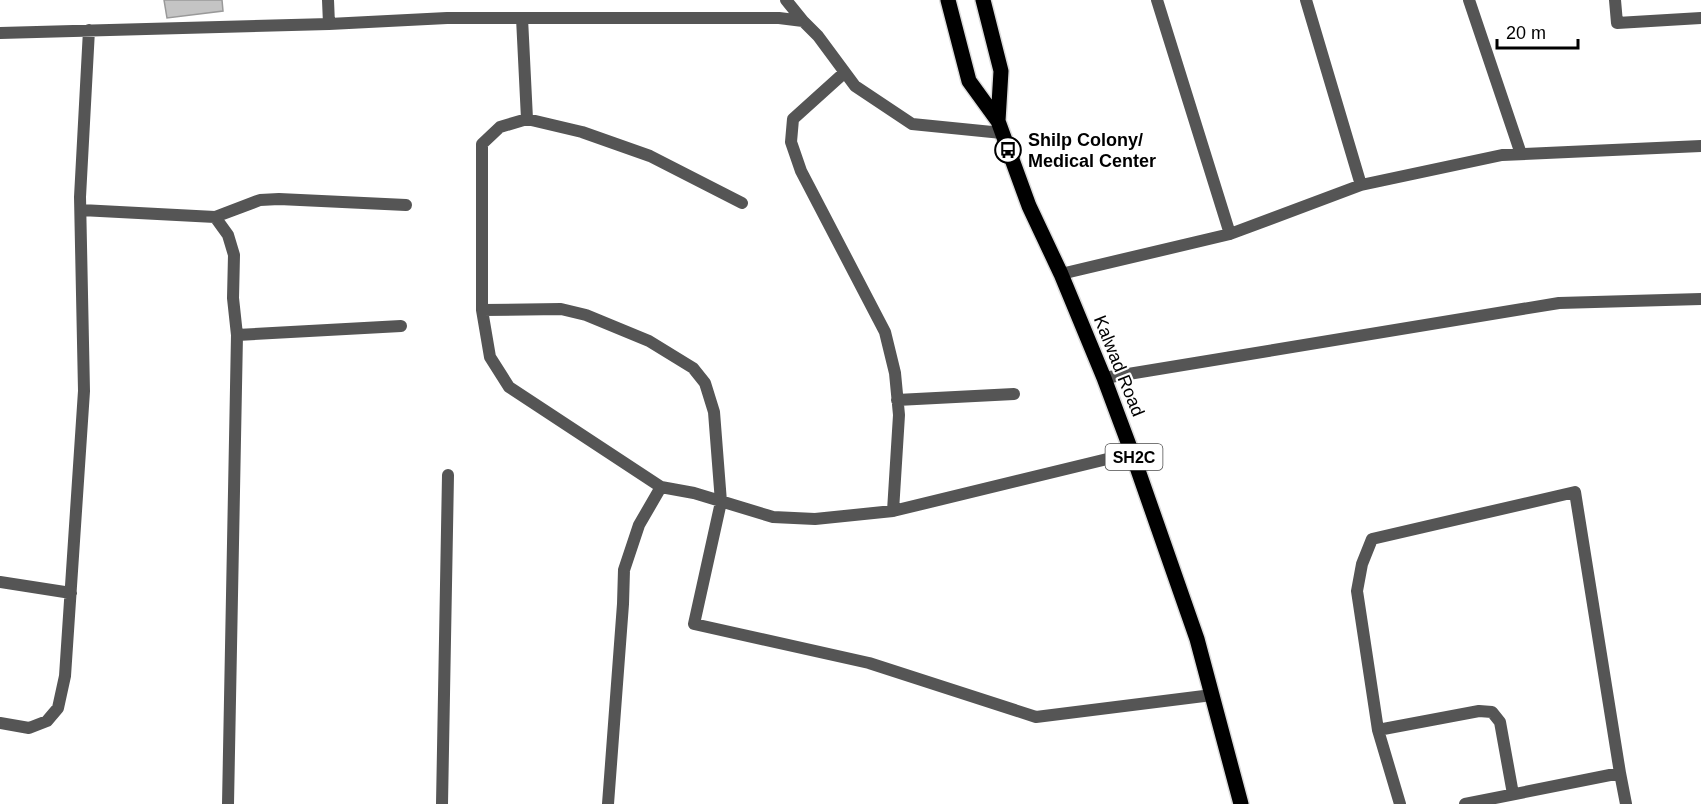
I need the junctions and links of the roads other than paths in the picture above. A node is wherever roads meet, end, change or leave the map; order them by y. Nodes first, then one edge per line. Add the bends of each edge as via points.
1 (328, 0) edge
2 (786, 0) edge
3 (948, 0) edge
4 (983, 0) edge
5 (1157, 0) edge
6 (1306, 0) edge
7 (1469, 0) edge
8 (1616, 0) edge
9 (522, 18) junction
10 (1701, 18) edge
11 (803, 21) junction
12 (329, 24) junction
13 (89, 30) junction
14 (0, 33) edge
15 (844, 73) junction
16 (527, 119) junction
17 (1000, 126) junction
18 (1701, 146) edge
19 (1521, 154) junction
20 (1361, 185) junction
21 (742, 203) dead end
22 (406, 205) dead end
23 (81, 210) junction
24 (215, 217) junction
25 (1230, 234) junction
26 (1061, 274) junction
27 (1701, 299) edge
28 (482, 310) junction
29 (401, 326) dead end
30 (237, 335) junction
31 (1104, 378) junction
32 (1014, 393) dead end
33 (897, 400) junction
34 (1132, 453) junction
35 (448, 475) dead end
36 (661, 487) junction
37 (721, 502) junction
38 (893, 511) junction
39 (0, 582) edge
40 (71, 593) junction
41 (1212, 695) junction
42 (0, 723) edge
43 (1378, 730) junction
44 (1620, 773) junction
45 (1513, 794) junction
46 (228, 804) edge
47 (442, 804) edge
48 (608, 804) edge
49 (1241, 804) edge
50 (1400, 804) edge
51 (1465, 804) edge
52 (1626, 804) edge

1 - 12 street
2 - 11 street
3 - 17 main road, Kalwad Road / SH2C via 969,81
4 - 17 main road, Kalwad Road / SH2C via 1001,71
5 - 25 street
6 - 20 street
7 - 19 street
8 - 10 street via 1617,23
9 - 11 street
9 - 12 street
9 - 16 street
11 - 15 street
12 - 13 street
13 - 14 street
13 - 23 street
15 - 17 street via 855,86 912,124
15 - 33 street via 794,119 791,142 801,171 885,332
16 - 21 street via 582,132 650,156
16 - 28 street via 500,127 482,144
17 - 26 main road, Kalwad Road / SH2C via 1029,206
18 - 19 street
19 - 20 street
20 - 25 street
22 - 24 street via 260,200
23 - 24 street
23 - 40 street via 84,391
24 - 30 street via 228,235 234,255 232,298
25 - 26 street
26 - 31 main road, Kalwad Road / SH2C
27 - 31 street via 1559,303
28 - 36 street via 490,357 509,387
28 - 37 street via 561,309 586,315 649,341 693,368 705,383 714,412
29 - 30 street
30 - 46 street
31 - 34 main road, Kalwad Road / SH2C
32 - 33 street
33 - 38 street
34 - 38 street
34 - 41 main road, Kalwad Road / SH2C via 1197,639
35 - 47 street
36 - 37 street
36 - 48 street via 639,525 624,570
37 - 38 street via 773,517 815,519
37 - 41 street via 694,624 869,663 1036,717
39 - 40 street
40 - 42 street via 65,676 58,708 47,721 30,728
41 - 49 main road, Kalwad Road / SH2C
43 - 44 street via 1357,591 1372,539 1575,492
43 - 45 street via 1479,711 1492,712 1500,722
43 - 50 street
44 - 45 street
44 - 52 street
45 - 51 street

